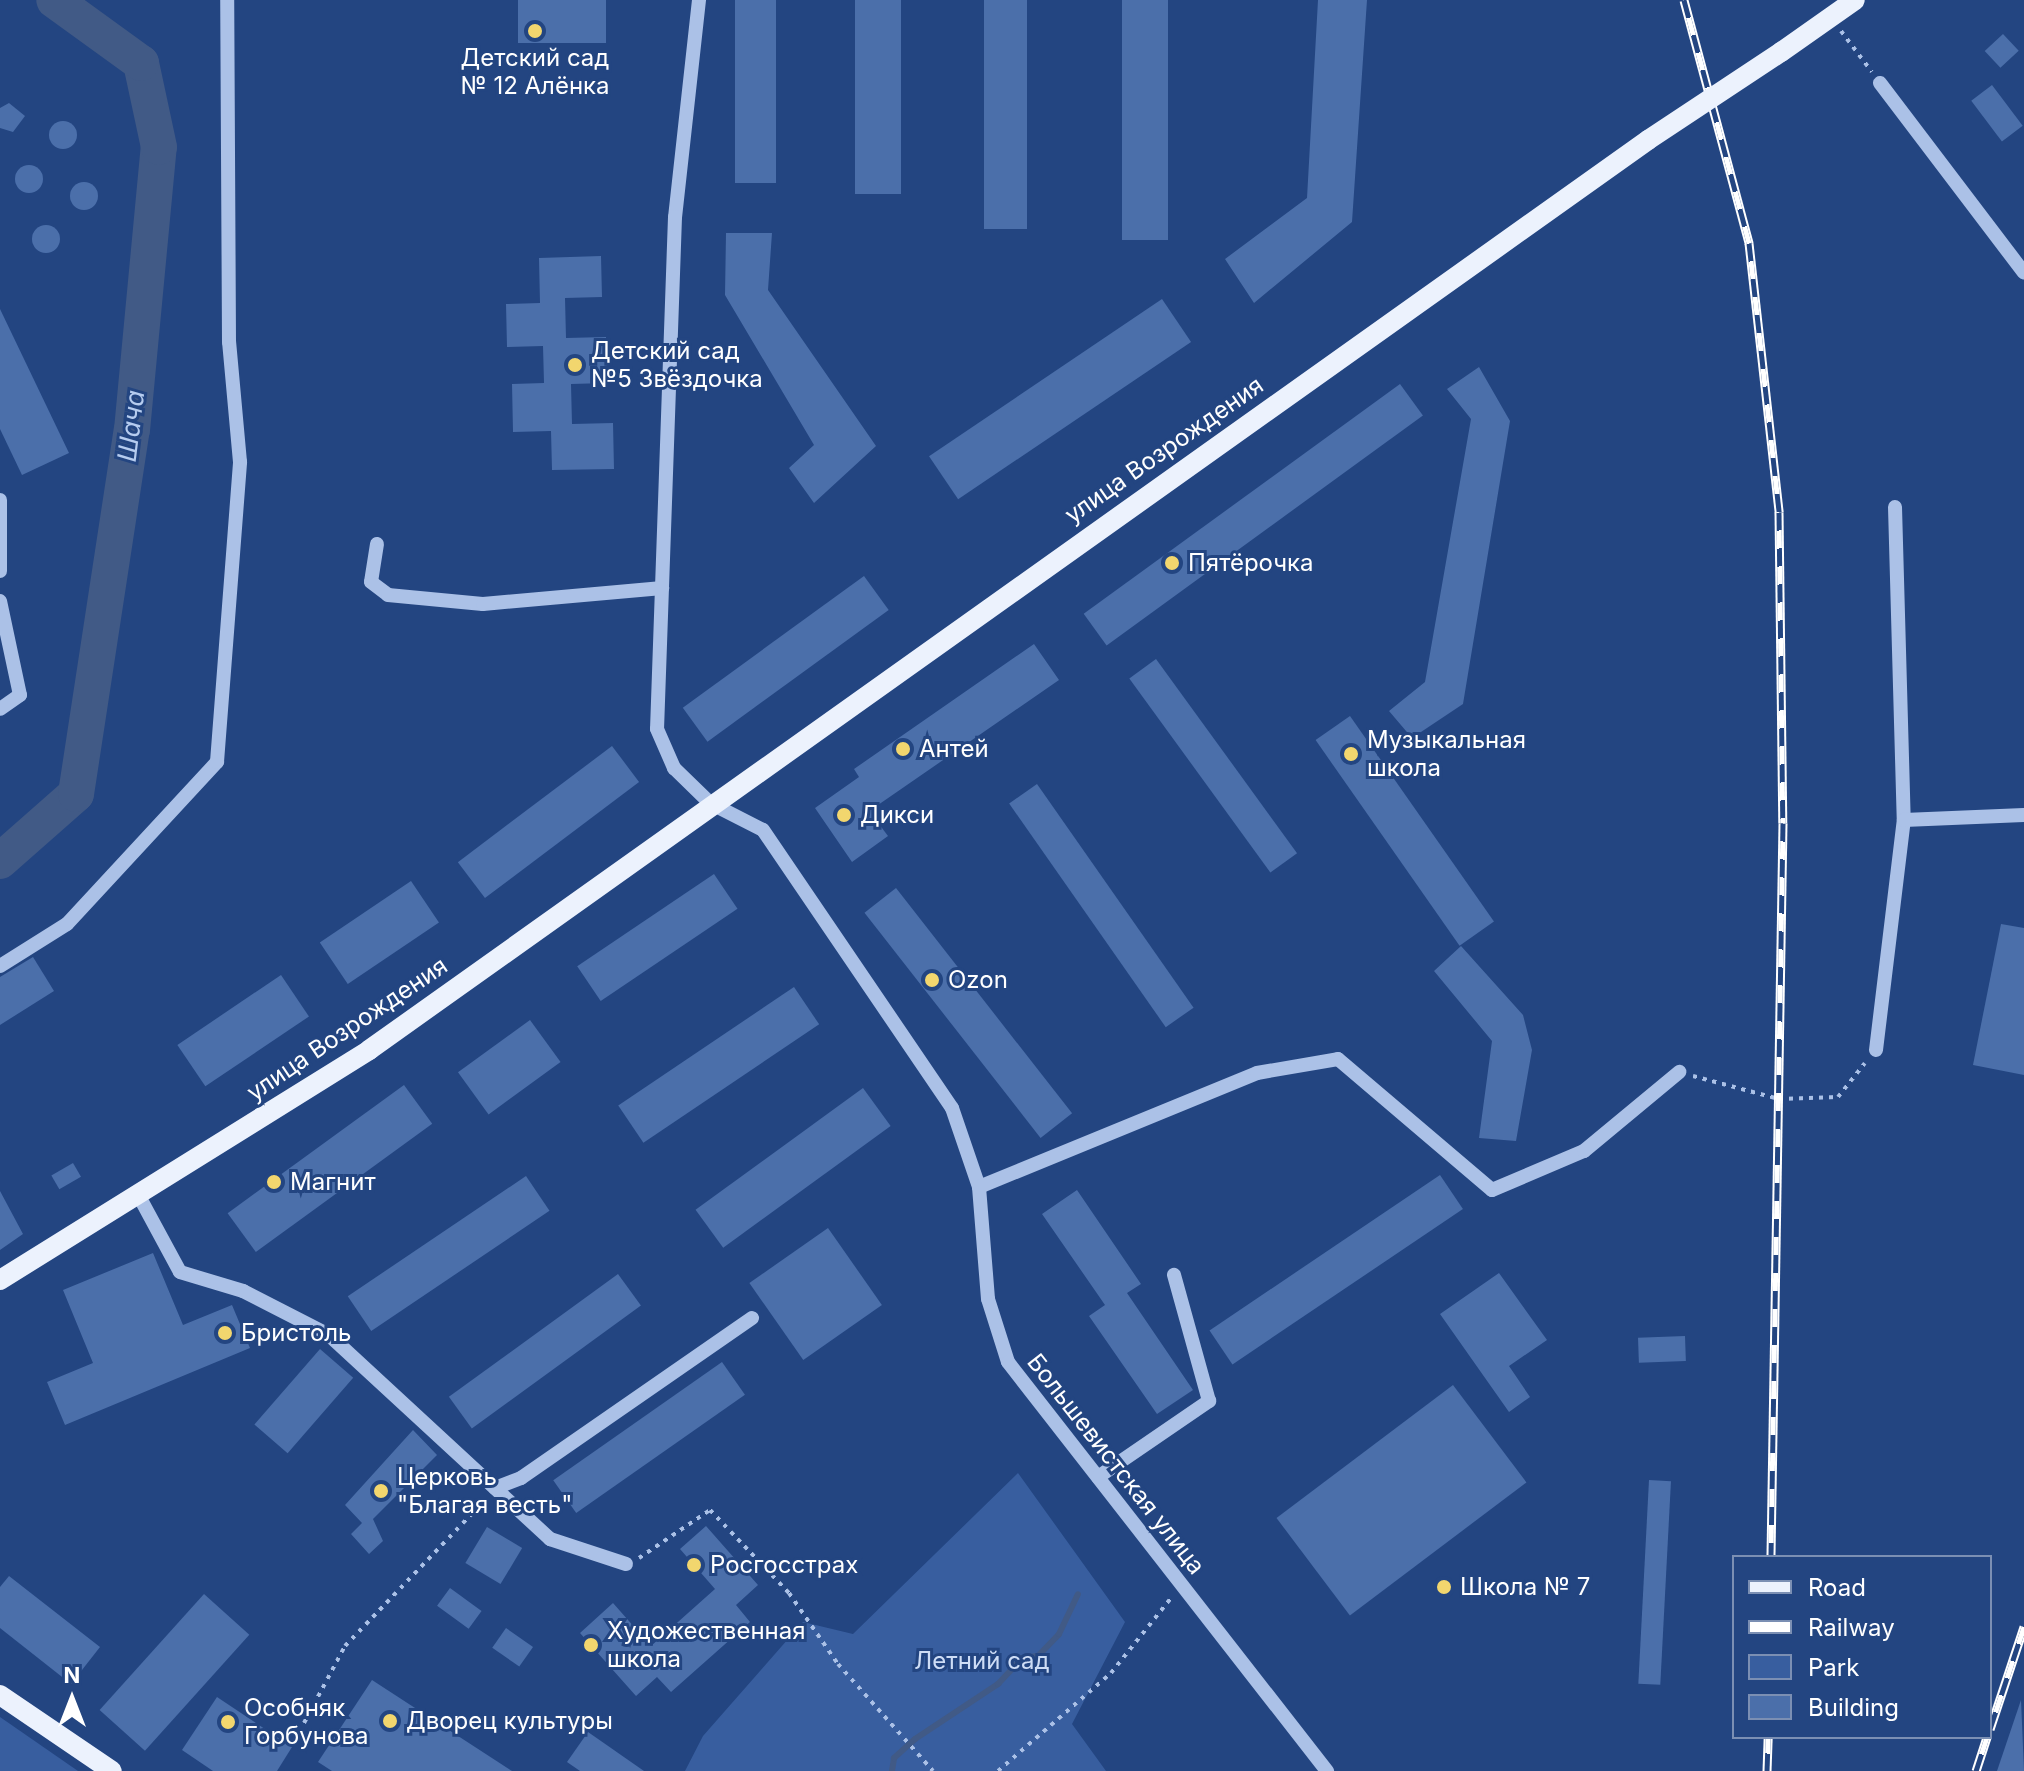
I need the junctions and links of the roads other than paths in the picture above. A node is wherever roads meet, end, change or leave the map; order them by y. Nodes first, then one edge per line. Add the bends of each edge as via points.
1 (227, 0) edge
2 (699, 0) edge
3 (1855, 0) edge
4 (1880, 83) road end
5 (2024, 273) edge
6 (0, 500) edge
7 (1895, 507) dead end
8 (377, 544) dead end
9 (0, 571) edge
10 (662, 588) junction
11 (0, 601) edge
12 (0, 709) edge
13 (710, 803) junction
14 (2024, 815) edge
15 (1904, 820) junction
16 (0, 966) edge
17 (1876, 1050) road end
18 (1679, 1072) road end
19 (979, 1187) junction
20 (140, 1198) junction
21 (1174, 1275) dead end
22 (0, 1280) edge
23 (752, 1318) dead end
24 (1098, 1477) junction
25 (495, 1488) junction
26 (626, 1564) road end
27 (0, 1695) edge
28 (112, 1771) edge
29 (1327, 1771) edge

1 - 16 street via 229,342 240,462 217,762 67,924
2 - 10 street via 675,217
3 - 13 main road, улица Возрождения, bridge via 1648,140
4 - 5 street
6 - 9 street
7 - 15 street
8 - 10 street via 371,582 388,595 483,604
10 - 13 street via 657,729 674,768
11 - 12 street via 20,695
13 - 19 street, Большевистская улица via 763,830 952,1108
13 - 20 main road, улица Возрождения via 369,1050
14 - 15 street
15 - 17 street
18 - 19 street via 1584,1151 1492,1190 1338,1059 1257,1073
19 - 24 street, Большевистская улица via 988,1299 1008,1362
20 - 22 main road, улица Возрождения
20 - 25 street via 180,1272 243,1291 329,1335
21 - 24 street via 1209,1401
23 - 25 street via 521,1478
24 - 29 street, Большевистская улица
25 - 26 street via 550,1539
27 - 28 main road

